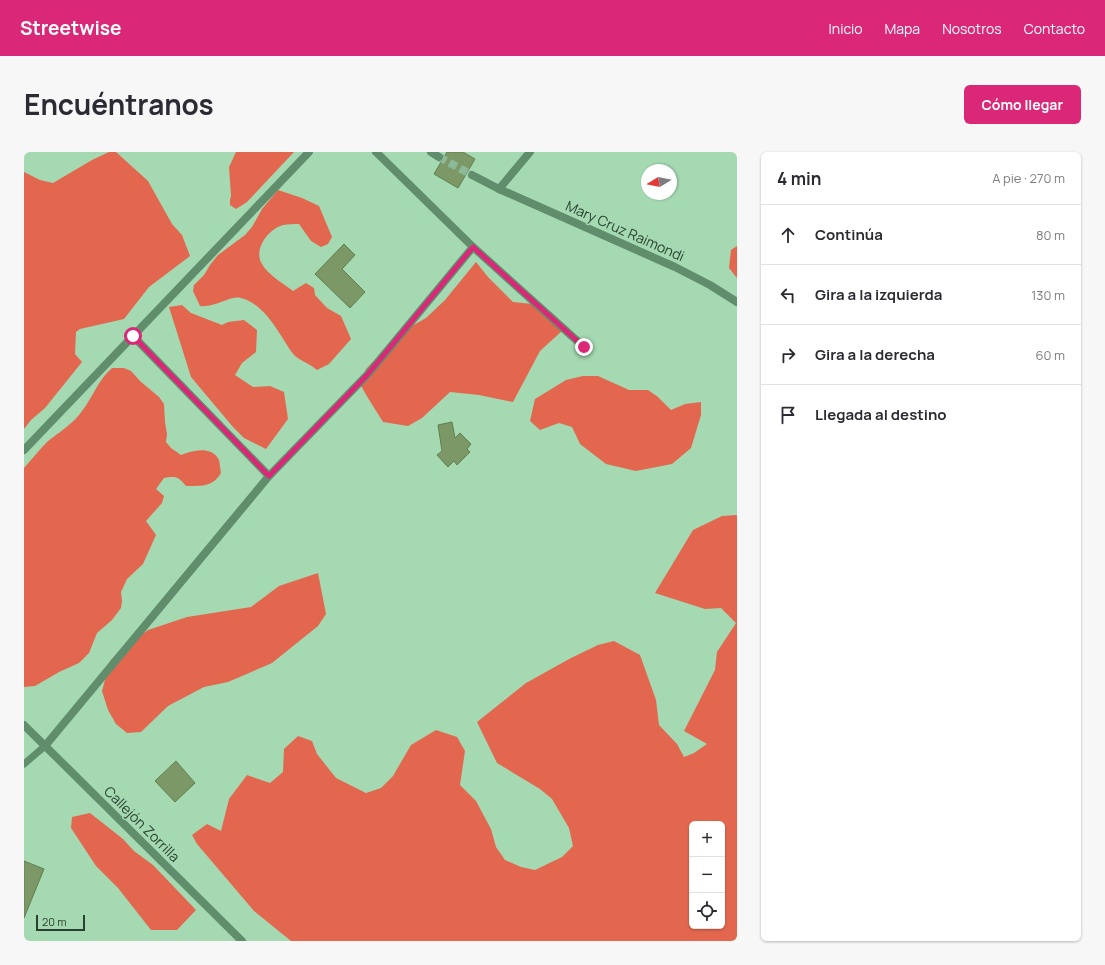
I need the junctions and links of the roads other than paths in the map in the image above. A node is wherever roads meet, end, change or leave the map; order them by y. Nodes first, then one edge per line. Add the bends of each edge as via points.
1 (309, 152) edge
2 (376, 152) edge
3 (431, 152) edge
4 (530, 152) edge
5 (440, 157) tunnel mouth
6 (472, 175) tunnel mouth
7 (499, 189) junction
8 (473, 247) junction
9 (737, 302) edge
10 (133, 336) junction
11 (584, 347) dead end
12 (24, 450) edge
13 (269, 476) junction
14 (24, 725) edge
15 (45, 746) junction
16 (24, 764) edge
17 (242, 941) edge

1 - 10 street
2 - 8 street
3 - 5 street
4 - 7 street
6 - 7 street, Mary Cruz Raimondi
7 - 9 street, Mary Cruz Raimondi via 675,267
8 - 11 street
8 - 13 street via 368,374
10 - 12 street
10 - 13 street
13 - 15 street
14 - 15 street, Callejón Zorrilla
15 - 16 lane
15 - 17 street, Callejón Zorrilla

